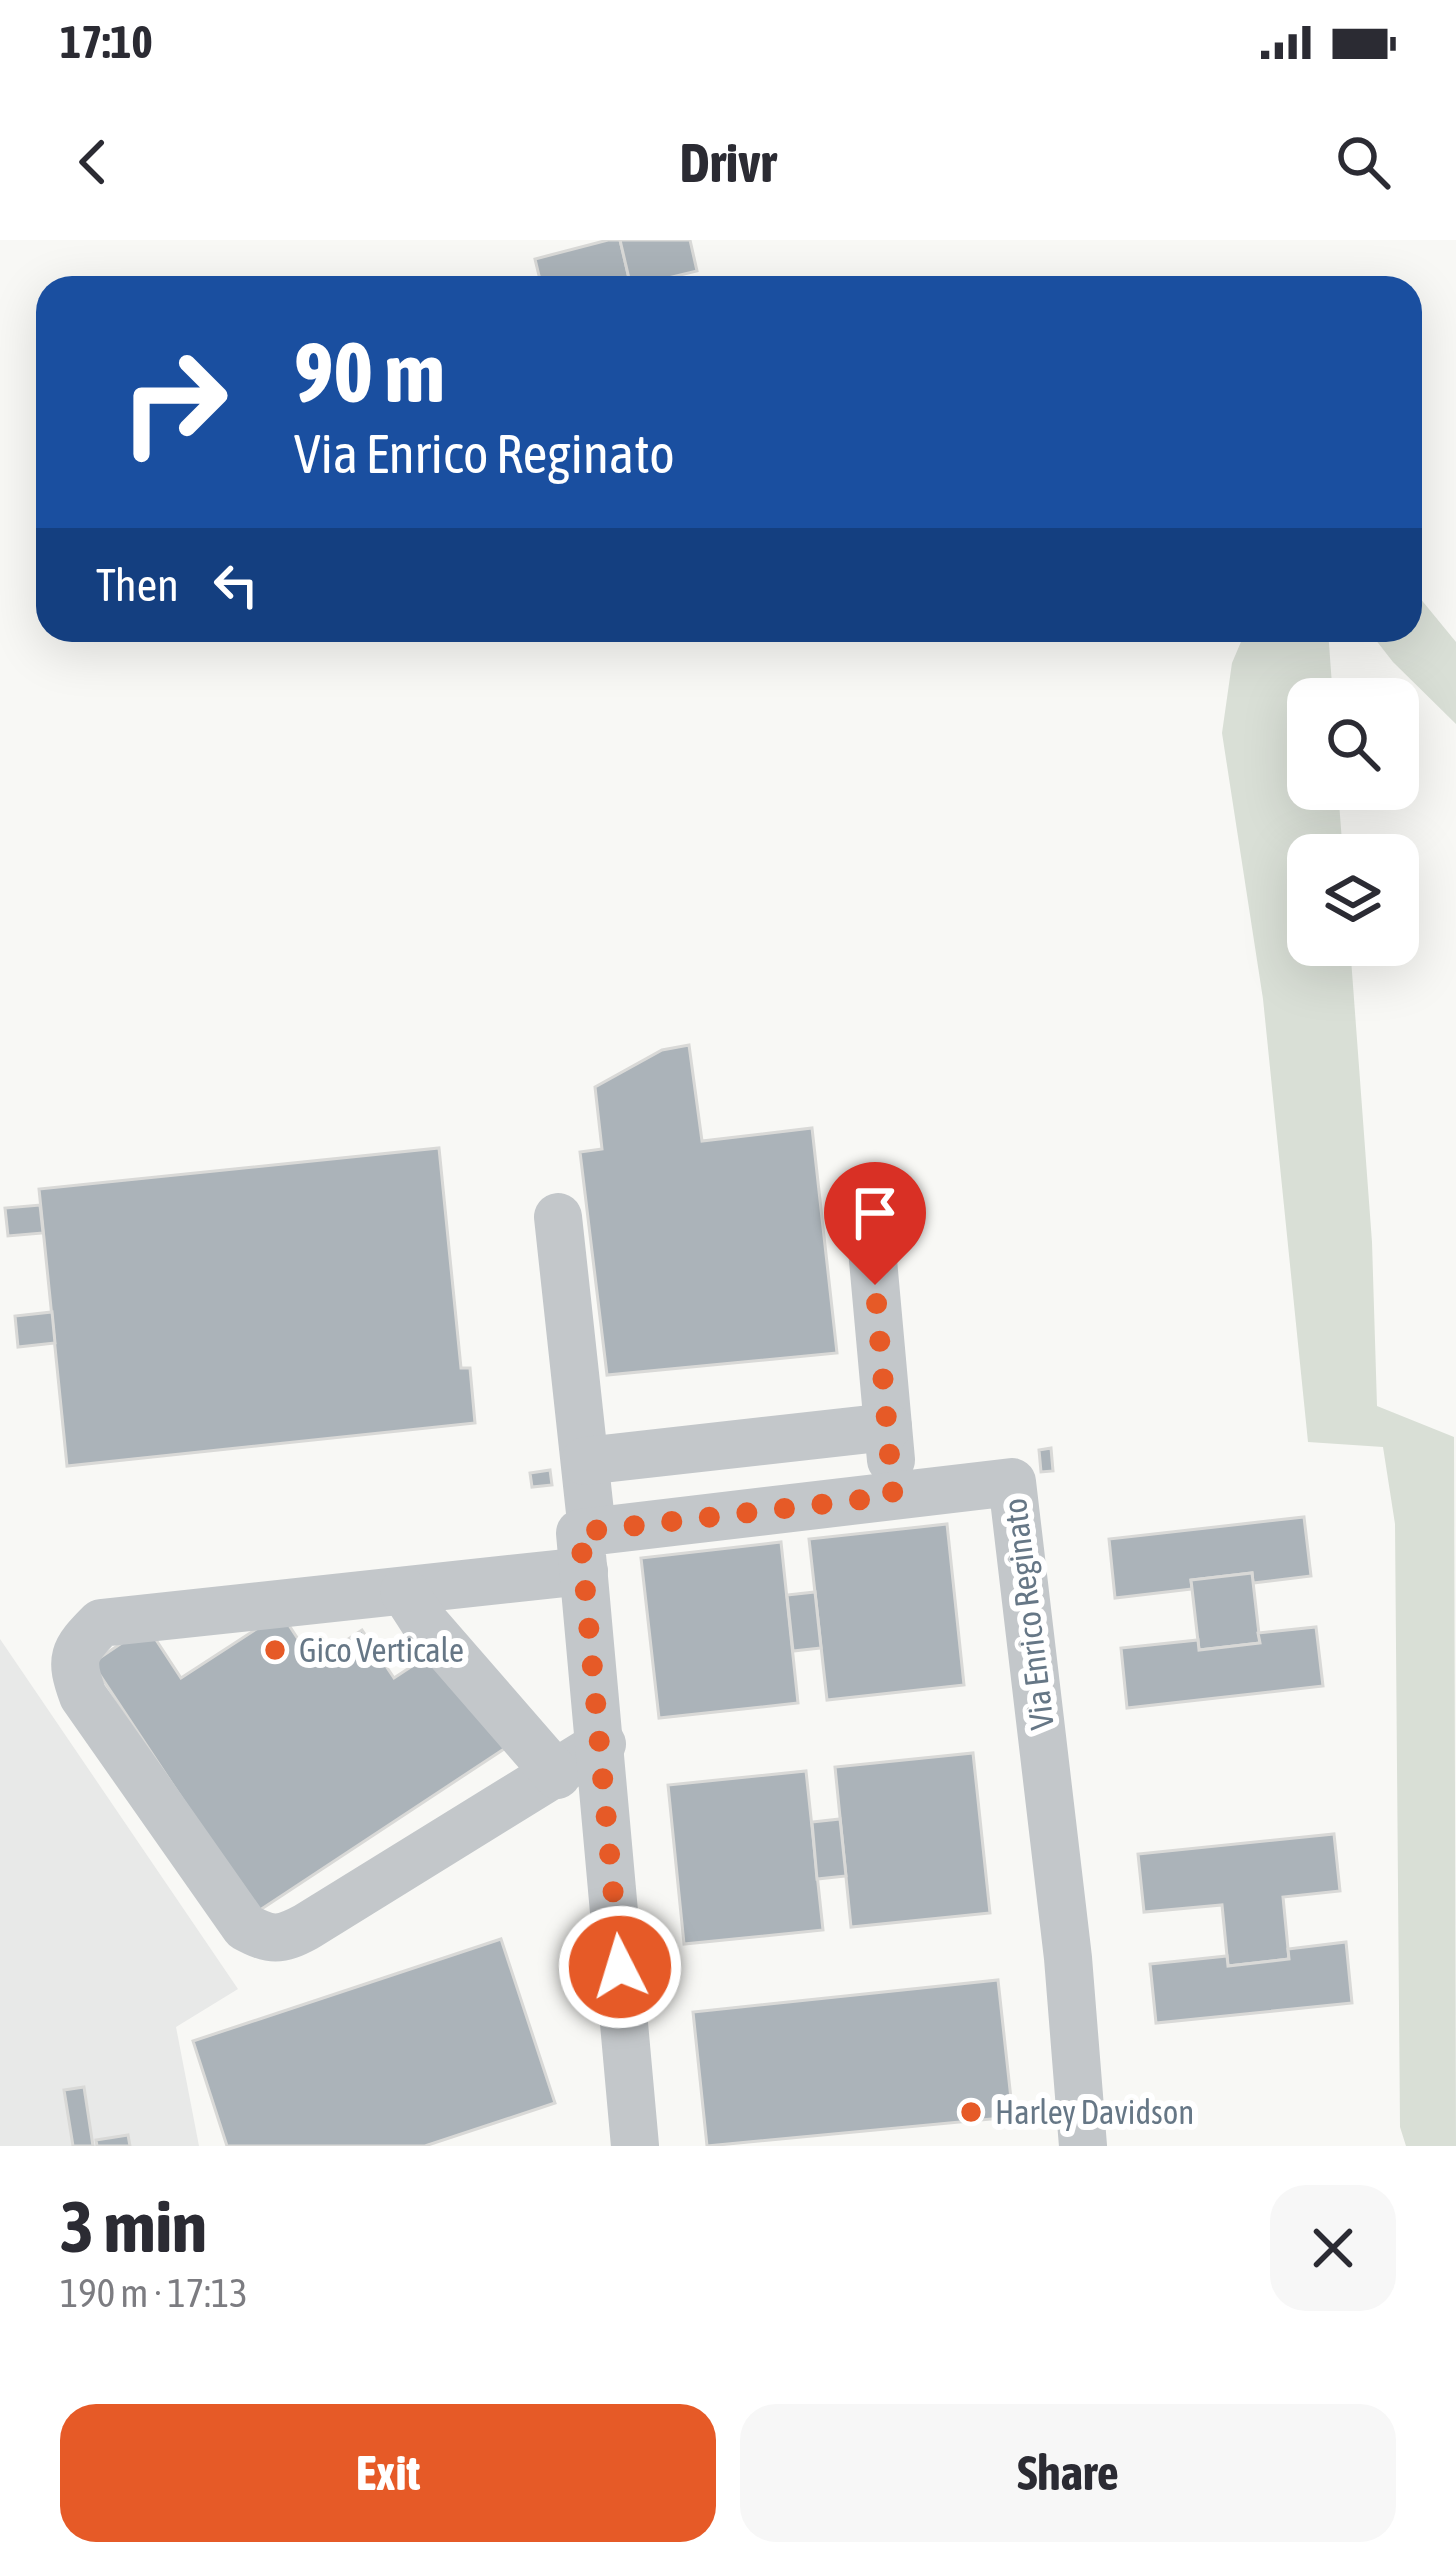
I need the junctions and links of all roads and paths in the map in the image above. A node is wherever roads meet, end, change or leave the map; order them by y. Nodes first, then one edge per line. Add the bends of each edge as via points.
1 (558, 1217) dead end
2 (871, 1238) dead end
3 (888, 1427) junction
4 (585, 1461) junction
5 (893, 1496) junction
6 (588, 1551) junction
7 (404, 1591) junction
8 (602, 1744) junction
9 (557, 1775) junction
10 (635, 2146) edge
11 (1082, 2146) edge

1 - 4 street
2 - 3 street
3 - 4 street
3 - 5 street
4 - 6 street
5 - 6 street, Via Enrico Reginato
5 - 11 street, Via Enrico Reginato via 1012,1482
6 - 7 street, Via Enrico Reginato
6 - 8 street
7 - 9 street
7 - 9 street, Via Enrico Reginato via 100,1622 78,1646 73,1669 83,1696 245,1927 269,1940 306,1927
8 - 9 street
8 - 10 street

